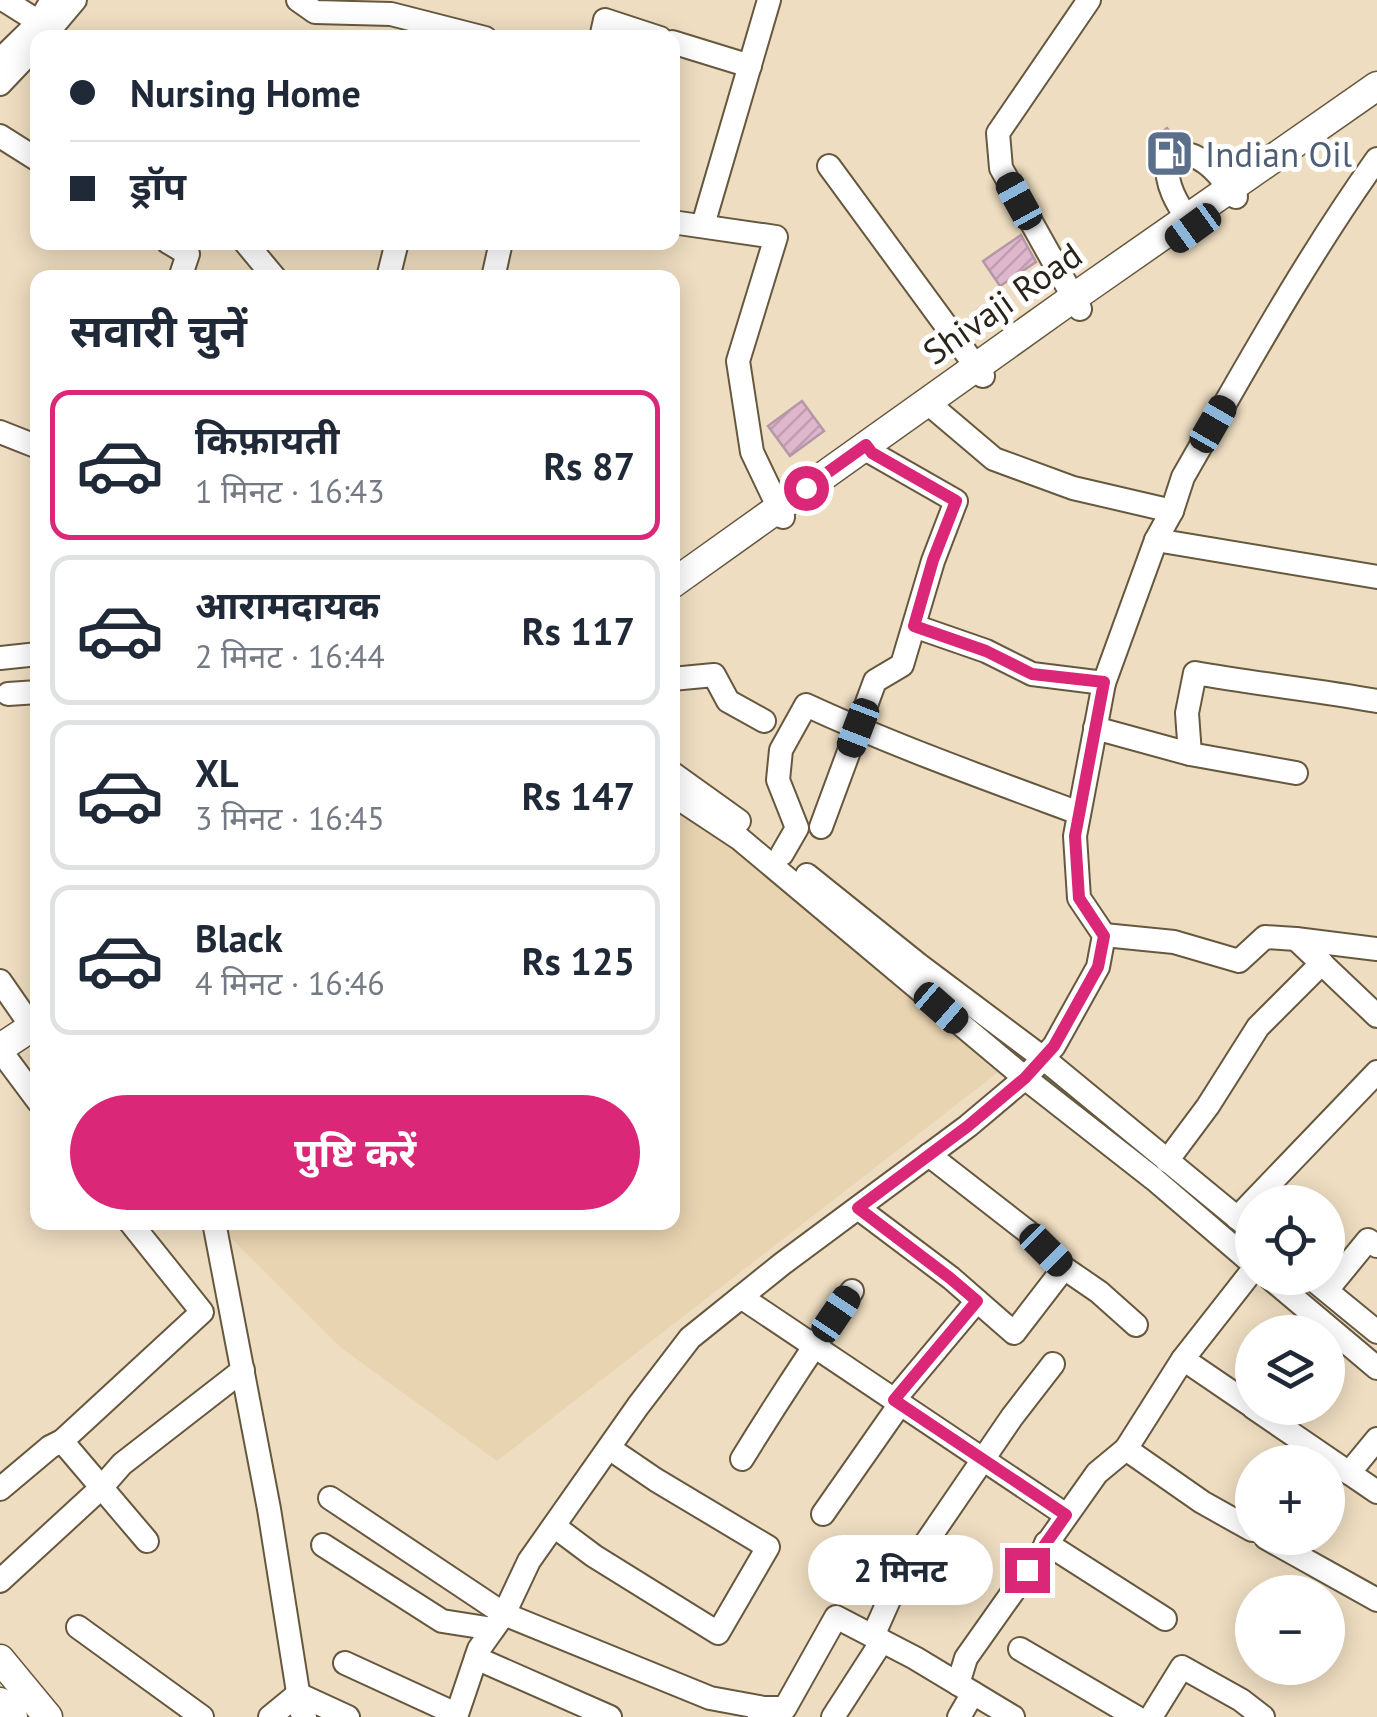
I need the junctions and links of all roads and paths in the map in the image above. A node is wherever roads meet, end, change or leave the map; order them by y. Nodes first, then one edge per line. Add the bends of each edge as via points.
1 (4, 0) edge
2 (52, 0) edge
3 (75, 0) edge
4 (298, 0) edge
5 (769, 0) edge
6 (1089, 0) edge
7 (330, 13) junction
8 (39, 30) edge
9 (47, 30) edge
10 (328, 30) edge
11 (454, 30) edge
12 (603, 30) edge
13 (636, 30) edge
14 (680, 44) edge
15 (30, 49) edge
16 (750, 66) junction
17 (0, 84) edge
18 (1377, 86) edge
19 (1377, 100) edge
20 (0, 136) edge
21 (30, 155) edge
22 (1377, 158) edge
23 (829, 166) dead end
24 (1233, 192) junction
25 (680, 223) edge
26 (1190, 223) junction
27 (703, 225) junction
28 (252, 250) edge
29 (268, 270) edge
30 (1077, 304) junction
31 (980, 372) junction
32 (935, 409) junction
33 (0, 432) edge
34 (30, 439) edge
35 (869, 449) junction
36 (780, 512) junction
37 (1172, 512) junction
38 (1156, 540) junction
39 (1377, 577) edge
40 (680, 579) edge
41 (680, 590) edge
42 (914, 626) junction
43 (30, 655) edge
44 (0, 658) edge
45 (680, 678) edge
46 (1104, 682) junction
47 (30, 693) edge
48 (8, 694) dead end
49 (1377, 701) edge
50 (764, 721) dead end
51 (858, 728) junction
52 (1096, 728) junction
53 (1190, 754) junction
54 (1296, 773) dead end
55 (680, 779) edge
56 (680, 799) edge
57 (1079, 813) junction
58 (821, 827) dead end
59 (782, 854) junction
60 (1104, 936) junction
61 (1296, 940) junction
62 (1377, 949) edge
63 (1322, 962) junction
64 (0, 981) edge
65 (30, 1016) edge
66 (1377, 1016) edge
67 (30, 1020) edge
68 (30, 1022) edge
69 (0, 1034) edge
70 (0, 1049) edge
71 (1035, 1067) junction
72 (1377, 1072) edge
73 (30, 1090) edge
74 (929, 1155) junction
75 (1167, 1161) junction
76 (1279, 1185) edge
77 (858, 1208) junction
78 (1235, 1216) edge
79 (136, 1230) edge
80 (216, 1230) edge
81 (1377, 1246) edge
82 (1235, 1248) edge
83 (1345, 1261) edge
84 (1064, 1268) junction
85 (852, 1291) dead end
86 (1235, 1293) edge
87 (1290, 1295) edge
88 (1332, 1295) edge
89 (741, 1297) junction
90 (977, 1301) junction
91 (1136, 1326) dead end
92 (1377, 1332) edge
93 (815, 1349) junction
94 (1183, 1359) junction
95 (1053, 1364) dead end
96 (1377, 1368) edge
97 (242, 1370) junction
98 (1235, 1395) edge
99 (897, 1402) junction
100 (1279, 1425) edge
101 (1377, 1439) edge
102 (62, 1442) junction
103 (609, 1448) junction
104 (1126, 1450) junction
105 (983, 1458) junction
106 (742, 1459) dead end
107 (1348, 1472) junction
108 (100, 1488) junction
109 (0, 1489) edge
110 (1377, 1492) edge
111 (330, 1498) dead end
112 (824, 1514) dead end
113 (1066, 1515) junction
114 (1235, 1520) edge
115 (554, 1526) junction
116 (147, 1541) dead end
117 (1046, 1542) junction
118 (323, 1545) dead end
119 (1296, 1555) edge
120 (0, 1581) edge
121 (1377, 1600) edge
122 (1165, 1619) dead end
123 (498, 1621) junction
124 (78, 1627) dead end
125 (877, 1638) junction
126 (1020, 1649) dead end
127 (476, 1658) junction
128 (0, 1659) edge
129 (344, 1663) dead end
130 (965, 1689) junction
131 (0, 1702) edge
132 (302, 1706) edge
133 (762, 1712) edge
134 (456, 1716) edge
135 (12, 1717) edge
136 (48, 1717) edge
137 (202, 1717) edge
138 (270, 1717) edge
139 (348, 1717) edge
140 (610, 1717) edge
141 (834, 1717) edge
142 (959, 1717) edge
143 (1013, 1717) edge
144 (1136, 1717) edge
145 (1151, 1717) edge
146 (1264, 1717) edge

1 - 15 street
2 - 8 street
3 - 9 street
4 - 7 street
5 - 16 street
6 - 30 street via 998,133 1001,168
7 - 10 street
7 - 11 street via 391,14
12 - 13 street via 605,20
14 - 16 street
15 - 17 street
16 - 27 street
18 - 24 main road, Shivaji Road
19 - 24 main road
20 - 21 street
22 - 37 street via 1281,306 1183,477
23 - 31 street
24 - 26 main road, Shivaji Road
24 - 26 street via 1200,157 1185,153 1168,164 1166,175
25 - 27 street
26 - 30 main road, Shivaji Road
27 - 36 street via 776,238 738,361 752,452
28 - 29 street
30 - 31 main road, Shivaji Road
31 - 32 main road
31 - 35 main road, Shivaji Road
32 - 35 main road
32 - 37 street via 994,459 1073,488
33 - 34 street
35 - 36 main road, Shivaji Road
35 - 42 street via 956,501
36 - 40 main road, Shivaji Road
36 - 41 main road
37 - 38 street
38 - 39 street
38 - 46 street
42 - 46 street via 1032,674
42 - 51 street via 902,665 875,681
43 - 44 street
45 - 50 street via 714,675 728,701
46 - 52 street
47 - 48 street
49 - 53 street via 1195,673 1187,713
51 - 57 street
51 - 58 street
51 - 59 street via 806,705 781,750 778,780 797,828
52 - 53 street
52 - 57 street
53 - 54 street
55 - 59 street
56 - 71 street
57 - 60 street via 1079,898
59 - 71 street
60 - 61 street via 1174,942 1239,960 1266,937
60 - 71 street via 1098,967
61 - 62 street
61 - 63 street
63 - 66 street
63 - 75 street via 1258,1027
64 - 65 street
67 - 69 main road
68 - 70 main road
70 - 73 street
71 - 74 street
71 - 75 street
71 - 82 street
72 - 76 street
74 - 77 street
74 - 84 street
75 - 78 street
77 - 89 street
77 - 90 street
79 - 102 street via 202,1312
80 - 97 street
81 - 83 street via 1368,1240
84 - 90 street via 1014,1333
84 - 91 street
85 - 93 street
86 - 94 street
87 - 96 street
88 - 92 street
89 - 93 street
89 - 103 street via 690,1338
90 - 99 street
93 - 99 street
93 - 106 street
94 - 98 street
94 - 104 street
95 - 105 street
97 - 108 street
97 - 132 street
99 - 105 street
99 - 112 street
100 - 107 street
101 - 107 street
102 - 108 street
102 - 109 street
103 - 115 street
103 - 115 street via 768,1547 718,1633
104 - 113 street via 1097,1473
104 - 114 street
105 - 113 street
105 - 125 street via 894,1591
107 - 110 street
108 - 116 street
108 - 120 street
111 - 123 street
113 - 117 street
115 - 123 street
117 - 122 street
117 - 130 street via 966,1658
118 - 123 street via 442,1621
119 - 121 street
123 - 127 street
123 - 133 street
124 - 137 street
125 - 130 street
125 - 133 street via 836,1617 785,1708
125 - 141 street
126 - 144 street
127 - 134 street
127 - 140 street
128 - 136 main road
129 - 134 street
130 - 142 street
130 - 143 street
131 - 135 main road
132 - 138 street
132 - 139 street
145 - 146 street via 1182,1667

